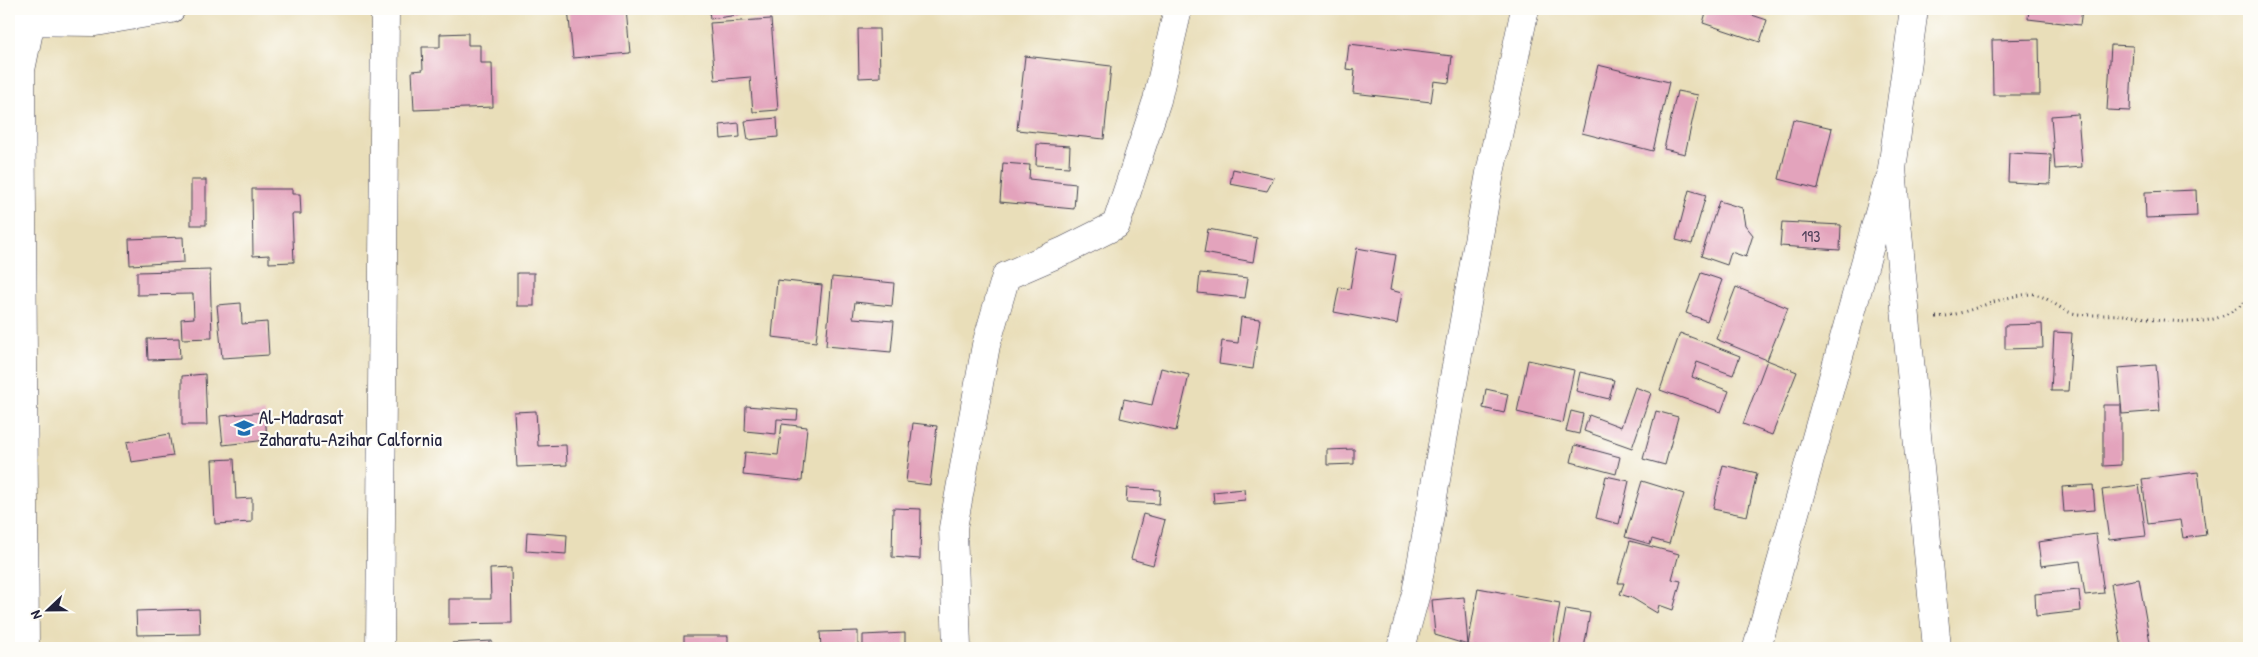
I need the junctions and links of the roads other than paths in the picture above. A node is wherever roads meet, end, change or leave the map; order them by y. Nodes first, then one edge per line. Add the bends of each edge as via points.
1 (171, 9) edge
2 (385, 9) edge
3 (1178, 9) edge
4 (1525, 9) edge
5 (1914, 9) edge
6 (20, 21) edge
7 (1892, 169) junction
8 (25, 648) edge
9 (380, 648) edge
10 (957, 648) edge
11 (1401, 648) edge
12 (1756, 648) edge
13 (1937, 648) edge

1 - 6 street via 95,22
2 - 9 street
3 - 10 street via 1157,100 1116,225 1006,276 986,345 953,528
4 - 11 street via 1490,173 1416,593
5 - 7 street
6 - 8 street
7 - 12 street
7 - 13 street

